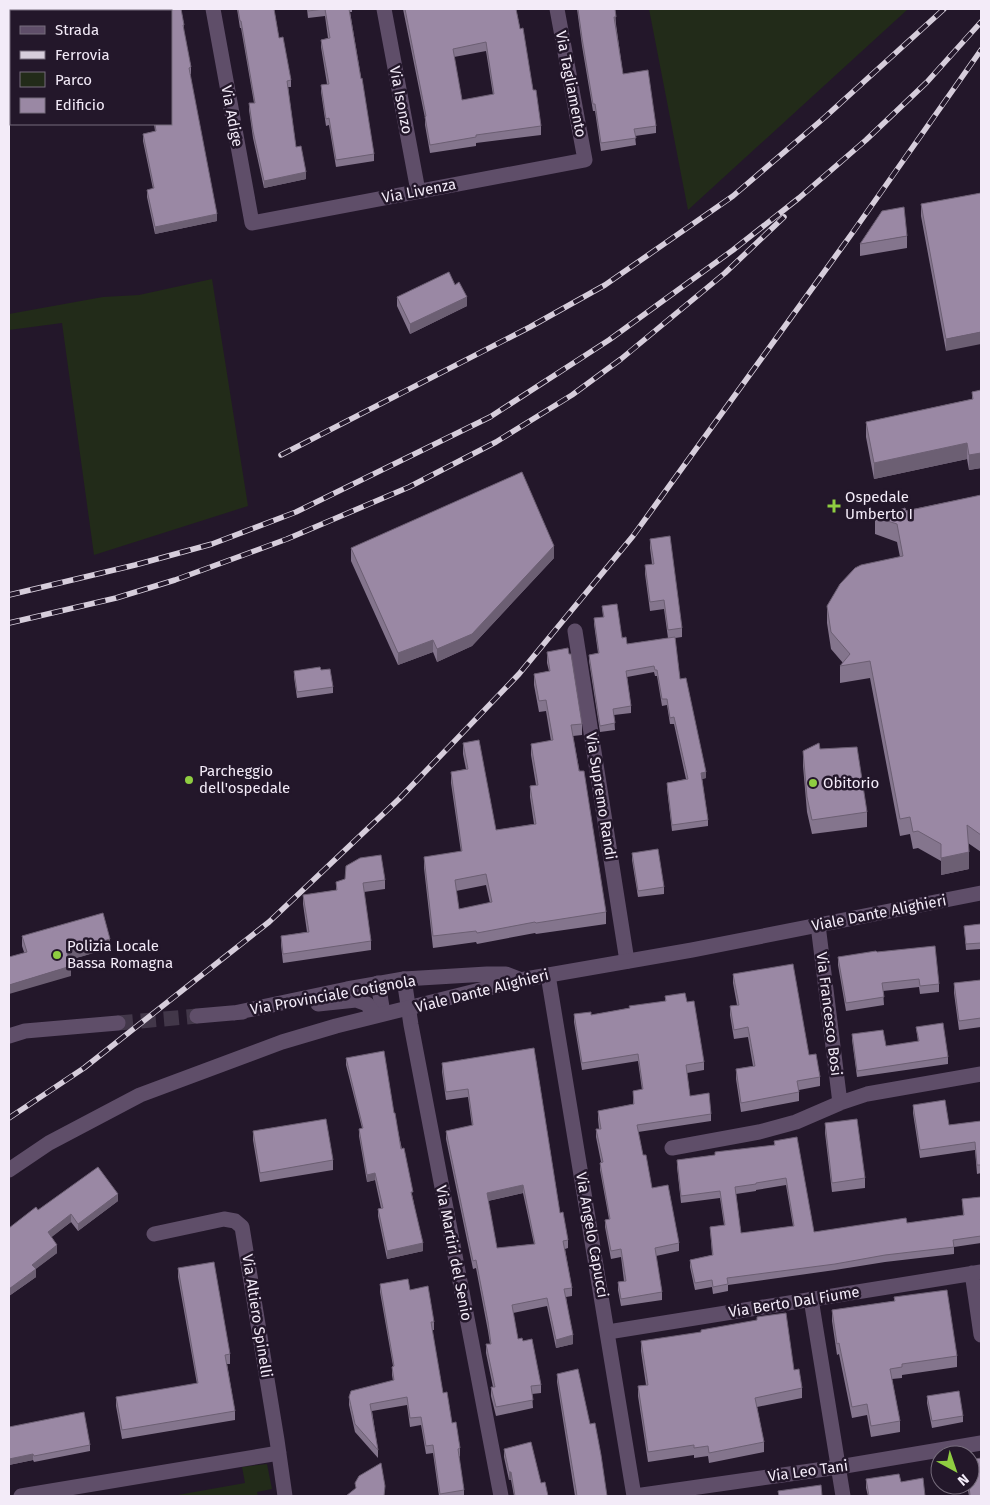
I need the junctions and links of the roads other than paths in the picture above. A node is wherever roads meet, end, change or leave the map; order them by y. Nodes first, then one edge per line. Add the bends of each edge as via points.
1 (212, 9) edge
2 (384, 9) edge
3 (557, 9) edge
4 (585, 160) joint
5 (418, 191) junction
6 (252, 223) joint
7 (575, 631) dead end
8 (981, 893) edge
9 (818, 925) junction
10 (627, 961) junction
11 (548, 974) junction
12 (404, 980) junction
13 (520, 980) junction
14 (378, 983) junction
15 (409, 1009) junction
16 (234, 1013) junction
17 (379, 1014) junction
18 (197, 1016) tunnel mouth
19 (118, 1022) tunnel mouth
20 (9, 1036) edge
21 (981, 1074) edge
22 (840, 1103) junction
23 (672, 1148) dead end
24 (9, 1170) edge
25 (154, 1234) dead end
26 (977, 1273) edge
27 (811, 1299) junction
28 (608, 1332) junction
29 (981, 1335) edge
30 (981, 1443) edge
31 (279, 1453) junction
32 (839, 1467) junction
33 (21, 1496) edge
34 (285, 1496) edge
35 (501, 1496) edge
36 (634, 1496) edge
37 (843, 1496) edge

1 - 6 street, Via Adige
2 - 5 street, Via Isonzo
3 - 4 street, Via Tagliamento
4 - 5 street, Via Livenza
5 - 6 street, Via Livenza
7 - 10 street, Via Supremo Randi
8 - 9 street, Viale Dante Alighieri
9 - 10 street, Viale Dante Alighieri
9 - 22 street, Via Francesco Bosi
10 - 11 street, Viale Dante Alighieri
11 - 13 street, Viale Dante Alighieri
11 - 28 street, Via Angelo Capucci
12 - 13 street, Via Provinciale Cotignola via 506,974
12 - 14 street, Via Provinciale Cotignola
12 - 15 street, Via Martiri del Senio
13 - 15 street, Viale Dante Alighieri
14 - 16 street, Via Provinciale Cotignola
14 - 17 street
15 - 17 street, Viale Dante Alighieri
15 - 35 street, Via Martiri del Senio
16 - 17 street, Via Provinciale Cotignola via 356,1000
16 - 18 street, Via Provinciale Cotignola
17 - 24 street, Viale Dante Alighieri via 282,1042 140,1095 48,1143
19 - 20 street via 25,1031
21 - 22 street via 867,1094
22 - 23 street via 796,1122 759,1132
25 - 31 street, Via Altiero Spinelli via 224,1219 236,1221 242,1227
26 - 27 street, Via Berto Dal Fiume
26 - 29 street
27 - 28 street, Via Berto Dal Fiume
27 - 32 street
28 - 36 street, Via Angelo Capucci
30 - 32 street, Via Leo Tani
31 - 33 street
31 - 34 street, Via Altiero Spinelli
32 - 36 street, Via Leo Tani
32 - 37 street

